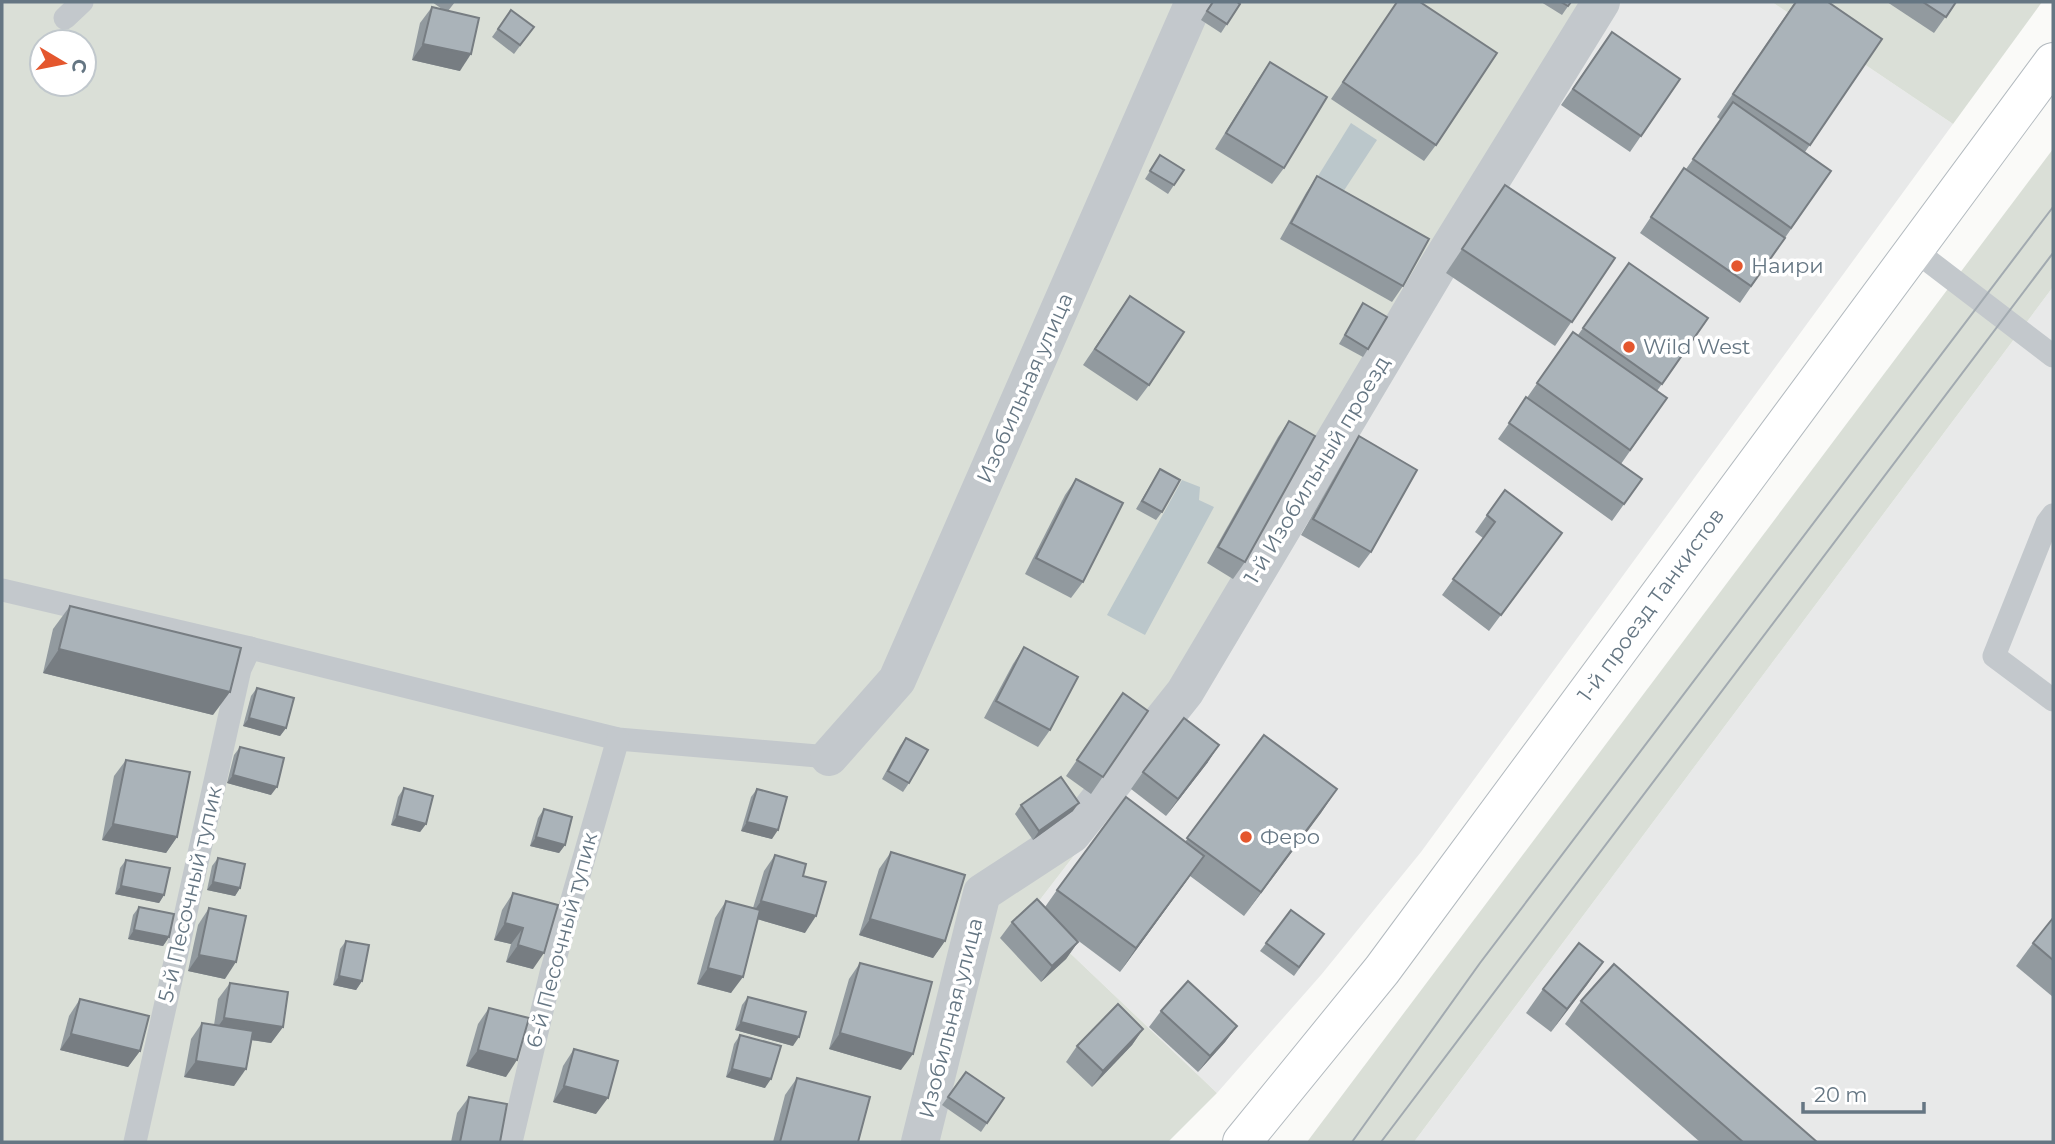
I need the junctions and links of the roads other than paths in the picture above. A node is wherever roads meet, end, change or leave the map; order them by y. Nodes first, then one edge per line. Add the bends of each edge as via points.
1 (1194, 2) edge
2 (1601, 2) edge
3 (2053, 62) edge
4 (1913, 249) junction
5 (2053, 356) edge
6 (2053, 515) edge
7 (2, 590) edge
8 (250, 648) junction
9 (2053, 700) edge
10 (618, 739) junction
11 (829, 757) joint
12 (982, 893) joint
13 (135, 1142) edge
14 (511, 1142) edge
15 (920, 1142) edge
16 (1242, 1142) edge

1 - 11 street, Изобильная улица via 897,680
2 - 12 street, 1-й Изобильный проезд via 1185,691 1072,834
3 - 4 main road, 1-й проезд Танкистов
4 - 5 lane
4 - 16 main road, 1-й проезд Танкистов via 1382,970
6 - 9 lane via 1994,656
7 - 8 lane
8 - 10 lane
8 - 13 lane, 5-й Песочный тупик via 240,669
10 - 11 lane
10 - 14 lane, 6-й Песочный тупик via 551,973
12 - 15 street, Изобильная улица

